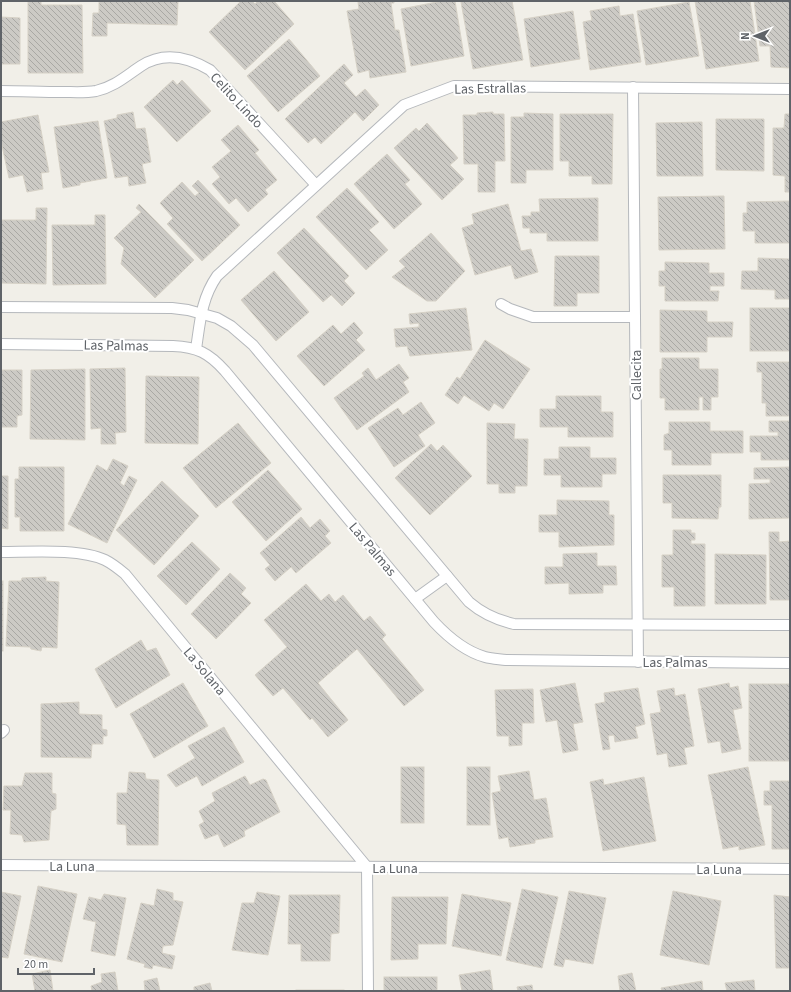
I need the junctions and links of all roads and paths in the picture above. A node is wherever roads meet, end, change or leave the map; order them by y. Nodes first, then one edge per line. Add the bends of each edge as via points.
1 (633, 87) junction
2 (790, 89) edge
3 (1, 91) edge
4 (316, 185) junction
5 (500, 304) dead end
6 (1, 307) edge
7 (202, 313) junction
8 (636, 317) junction
9 (1, 344) edge
10 (196, 349) junction
11 (1, 552) edge
12 (447, 576) junction
13 (415, 599) junction
14 (638, 624) junction
15 (790, 625) edge
16 (638, 662) junction
17 (790, 663) edge
18 (1, 865) edge
19 (367, 867) junction
20 (790, 869) edge
21 (368, 991) edge

1 - 2 lane, Las Estrallas
1 - 4 lane, Las Estrallas via 454,86 404,105
1 - 8 lane, Callecita
3 - 4 lane, Celito Lindo via 95,91 111,87 143,65 155,60 168,57 184,58 210,70
4 - 7 lane, Las Estrallas via 217,276 210,287
5 - 8 lane via 533,317
6 - 7 lane via 172,308
7 - 10 lane, Las Estrallas
7 - 12 lane via 231,326 253,345
8 - 14 lane, Callecita
9 - 10 lane, Las Palmas via 172,346
10 - 13 lane, Las Palmas via 207,354 225,371
11 - 19 lane, La Solana via 72,552 104,559 115,566 130,580
12 - 13 lane
12 - 14 lane via 478,610 501,621 514,624
13 - 16 lane, Las Palmas via 448,637 465,649 484,657 506,660
14 - 15 lane
14 - 16 lane, Callecita
16 - 17 lane, Las Palmas
18 - 19 lane, La Luna
19 - 20 lane, La Luna
19 - 21 lane

